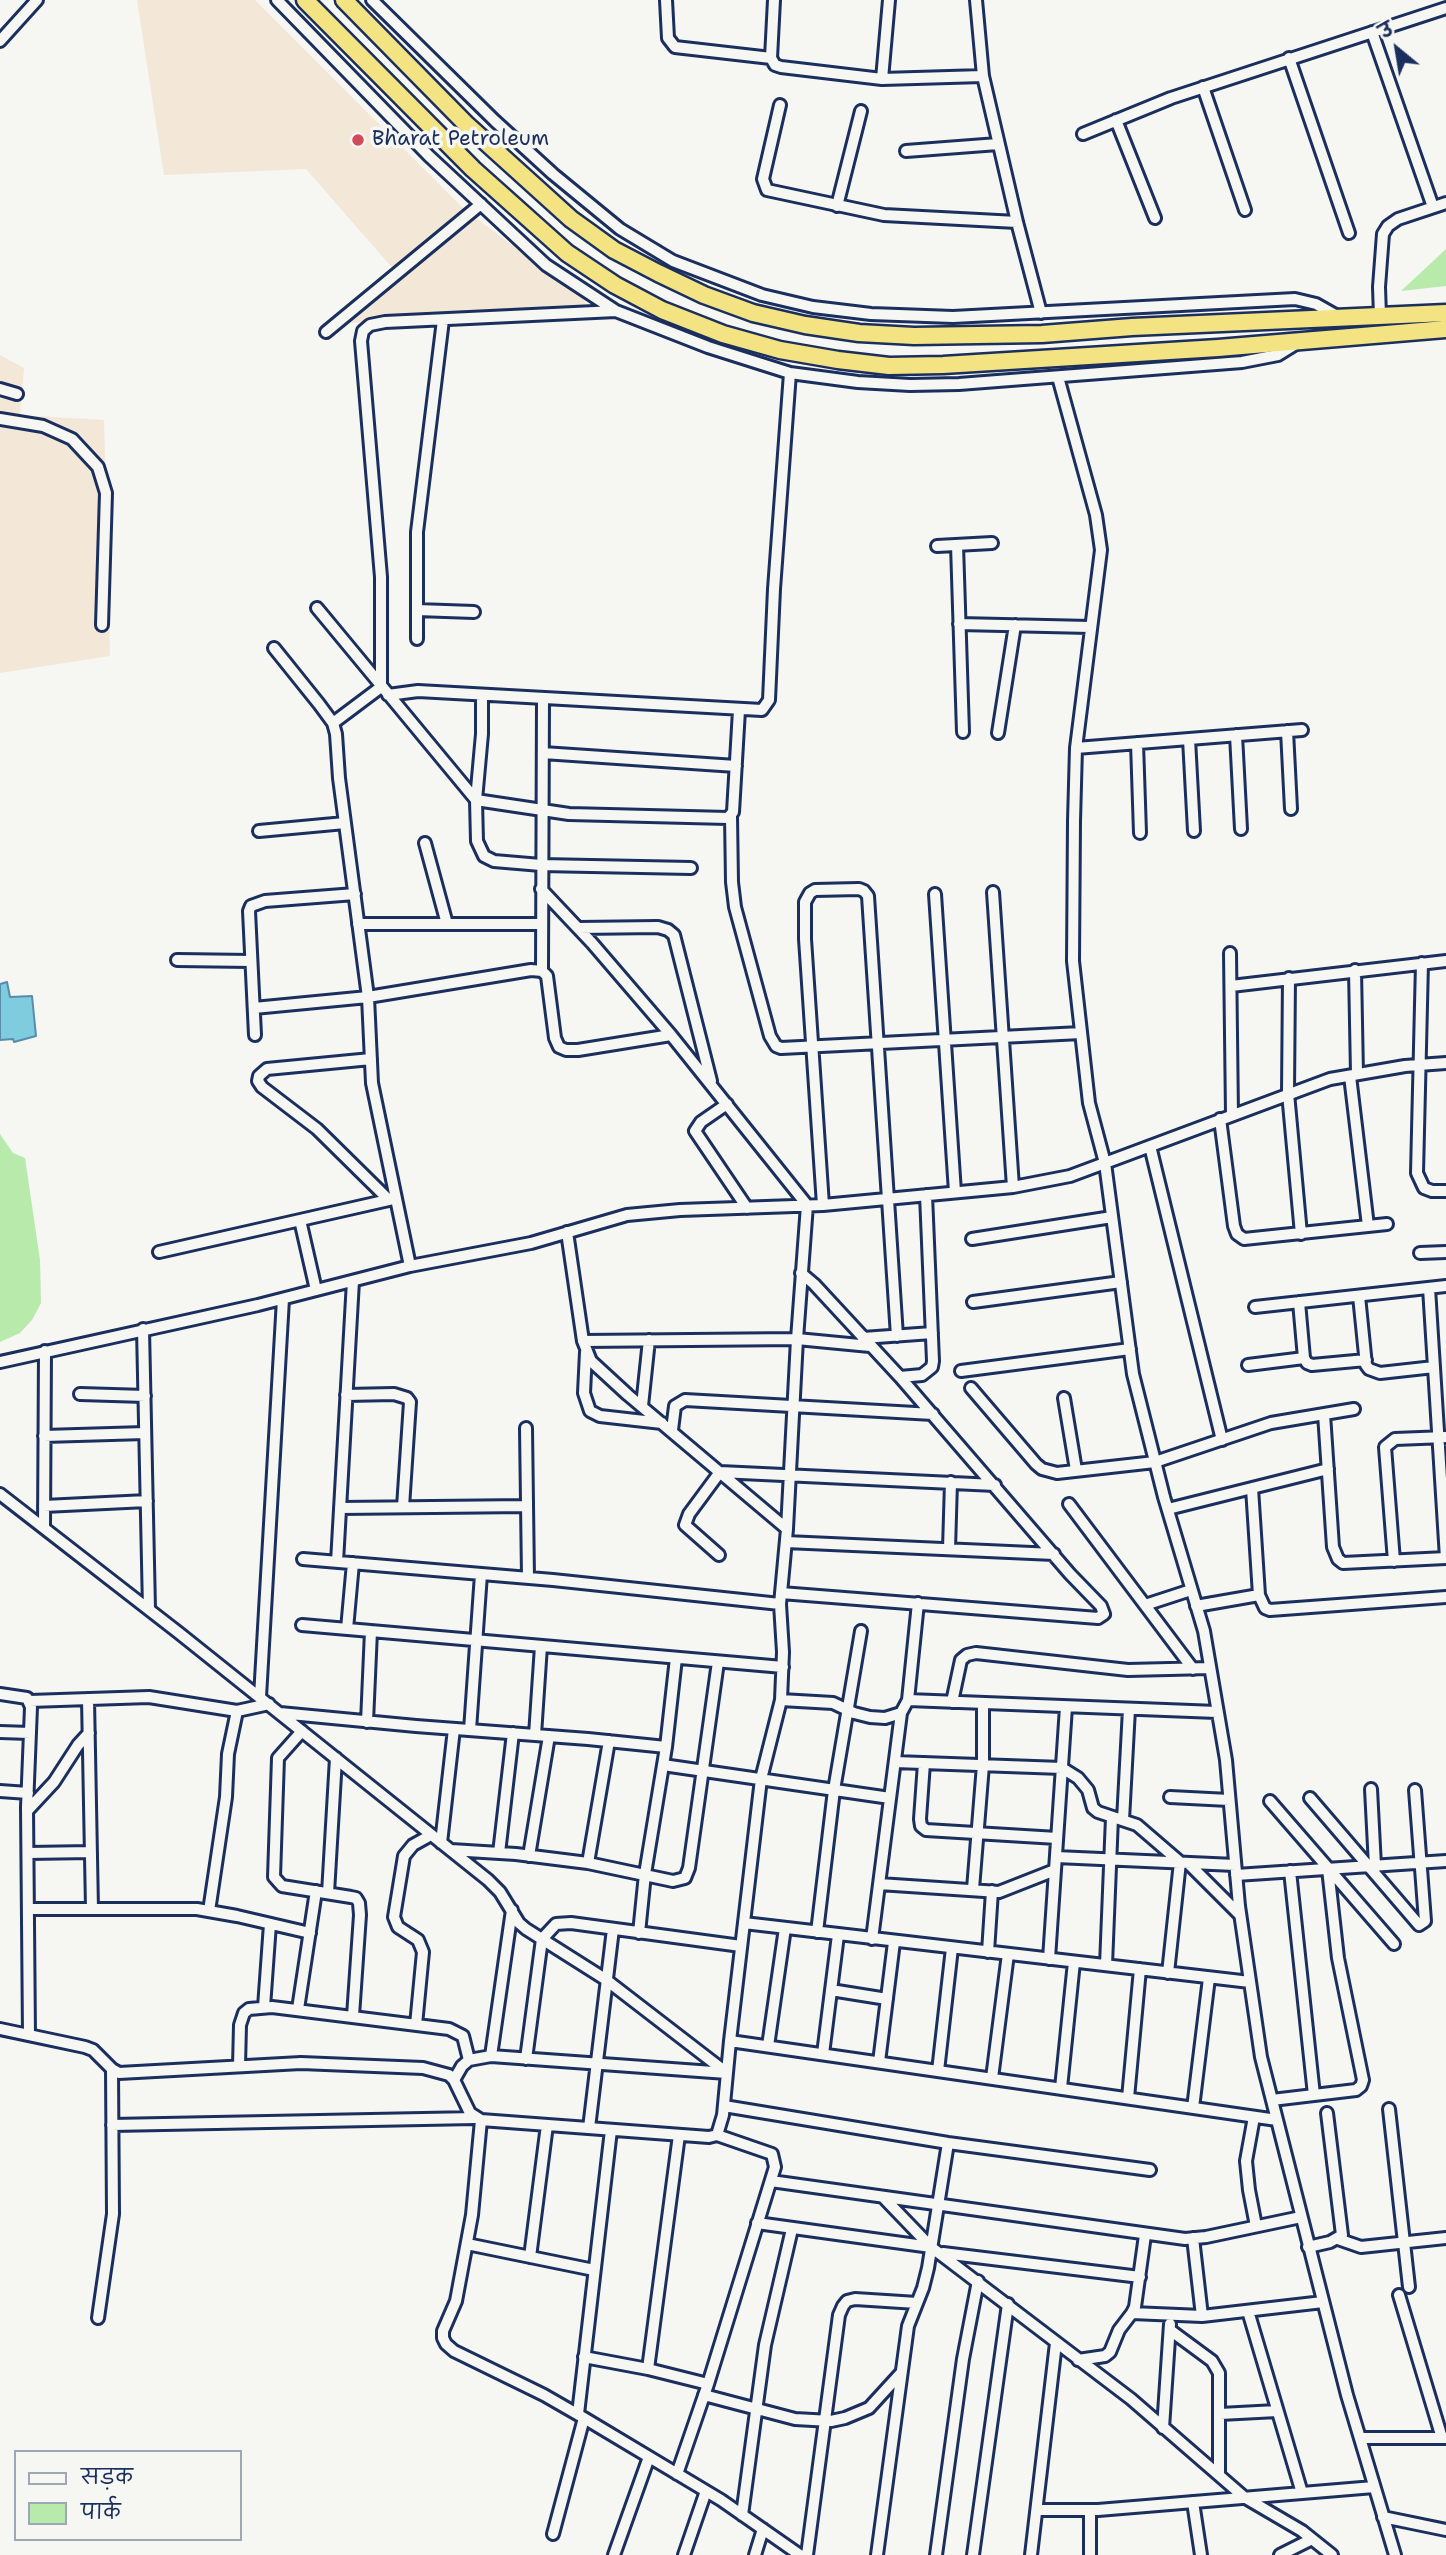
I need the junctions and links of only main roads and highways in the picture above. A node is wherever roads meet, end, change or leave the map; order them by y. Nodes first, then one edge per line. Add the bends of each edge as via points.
1 (305, 0) edge
2 (344, 0) edge
3 (1446, 313) edge
4 (1446, 330) edge

1 - 4 highway via 473,169 567,253 662,310 723,334 780,350 889,366 1012,362
2 - 3 highway via 467,125 571,219 614,250 658,273 753,313 846,331 914,337

